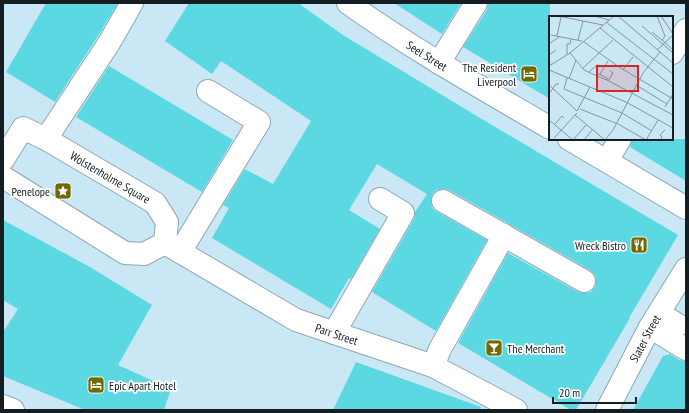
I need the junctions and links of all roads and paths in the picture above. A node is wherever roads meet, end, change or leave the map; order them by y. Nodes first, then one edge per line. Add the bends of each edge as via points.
1 (132, 3) edge
2 (348, 3) edge
3 (476, 3) edge
4 (686, 30) edge
5 (673, 52) edge
6 (440, 63) junction
7 (208, 90) dead end
8 (549, 127) edge
9 (46, 139) junction
10 (571, 140) edge
11 (619, 140) edge
12 (3, 160) edge
13 (607, 161) junction
14 (3, 177) edge
15 (380, 199) dead end
16 (443, 201) dead end
17 (686, 208) edge
18 (504, 235) junction
19 (173, 247) junction
20 (686, 269) edge
21 (584, 281) dead end
22 (654, 320) junction
23 (678, 325) dead end
24 (334, 333) junction
25 (686, 349) edge
26 (433, 366) junction
27 (3, 406) edge
28 (13, 410) edge
29 (516, 410) edge
30 (606, 410) edge

1 - 9 street
2 - 6 street, Seel Street
3 - 6 street
4 - 5 street
6 - 8 street, Seel Street
7 - 19 street via 259,122
9 - 12 street, Wolstenholme Square via 23,128
9 - 19 street, Wolstenholme Square via 155,204 167,222
10 - 13 street
11 - 13 street
13 - 17 street
14 - 19 street via 125,253 144,254
15 - 24 street via 403,213
16 - 18 street
18 - 21 street
18 - 26 street
19 - 24 street, Parr Street via 296,320
20 - 22 street, Slater Street
22 - 23 street
22 - 25 street
22 - 30 street, Slater Street
24 - 26 street, Parr Street
26 - 29 street, Parr Street
27 - 28 street

